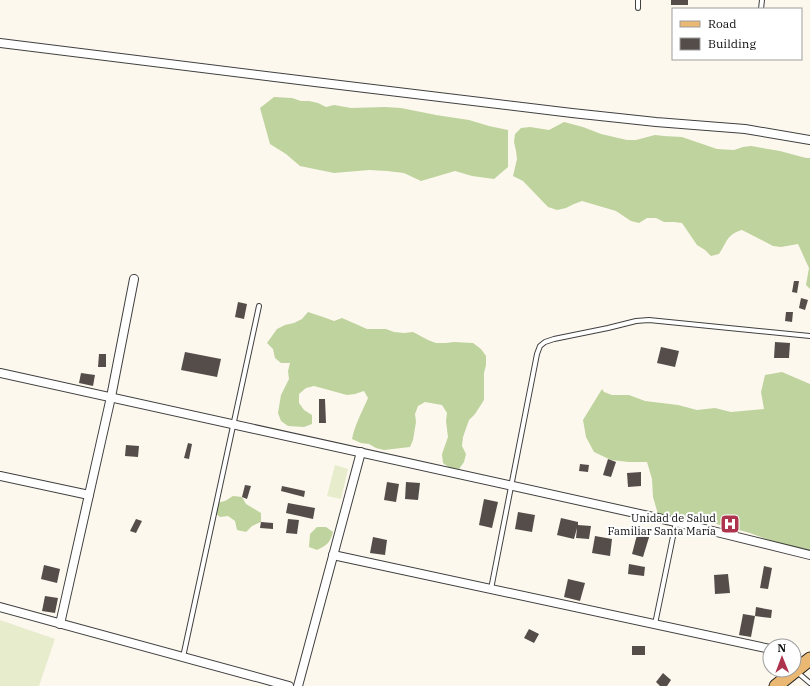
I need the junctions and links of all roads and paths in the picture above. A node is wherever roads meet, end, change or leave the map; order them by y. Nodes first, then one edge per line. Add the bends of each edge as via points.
1 (638, 0) edge
2 (638, 8) dead end
3 (0, 43) edge
4 (810, 140) edge
5 (134, 279) dead end
6 (259, 306) dead end
7 (810, 336) edge
8 (0, 373) edge
9 (110, 397) junction
10 (233, 424) junction
11 (361, 452) junction
12 (0, 476) edge
13 (512, 485) junction
14 (89, 495) junction
15 (676, 522) junction
16 (333, 555) junction
17 (810, 555) edge
18 (491, 589) junction
19 (0, 607) edge
20 (60, 624) junction
21 (655, 624) junction
22 (762, 647) edge
23 (183, 657) junction
24 (802, 668) edge
25 (785, 678) edge
26 (810, 683) edge
27 (289, 686) edge
28 (298, 686) edge
29 (776, 686) edge

1 - 2 lane
3 - 4 street via 572,113 745,128
5 - 9 street
6 - 10 lane
7 - 13 lane via 649,320 545,342 540,346 538,354
8 - 9 street
9 - 10 street
9 - 14 street
10 - 11 street
10 - 23 lane
11 - 13 street
11 - 16 street
12 - 14 street
13 - 15 street
13 - 18 lane
14 - 20 street
15 - 17 street
15 - 21 lane
16 - 18 street
16 - 28 street
18 - 21 street
19 - 20 street
20 - 23 street
21 - 22 street
23 - 27 street
24 - 26 lane
25 - 29 main road

